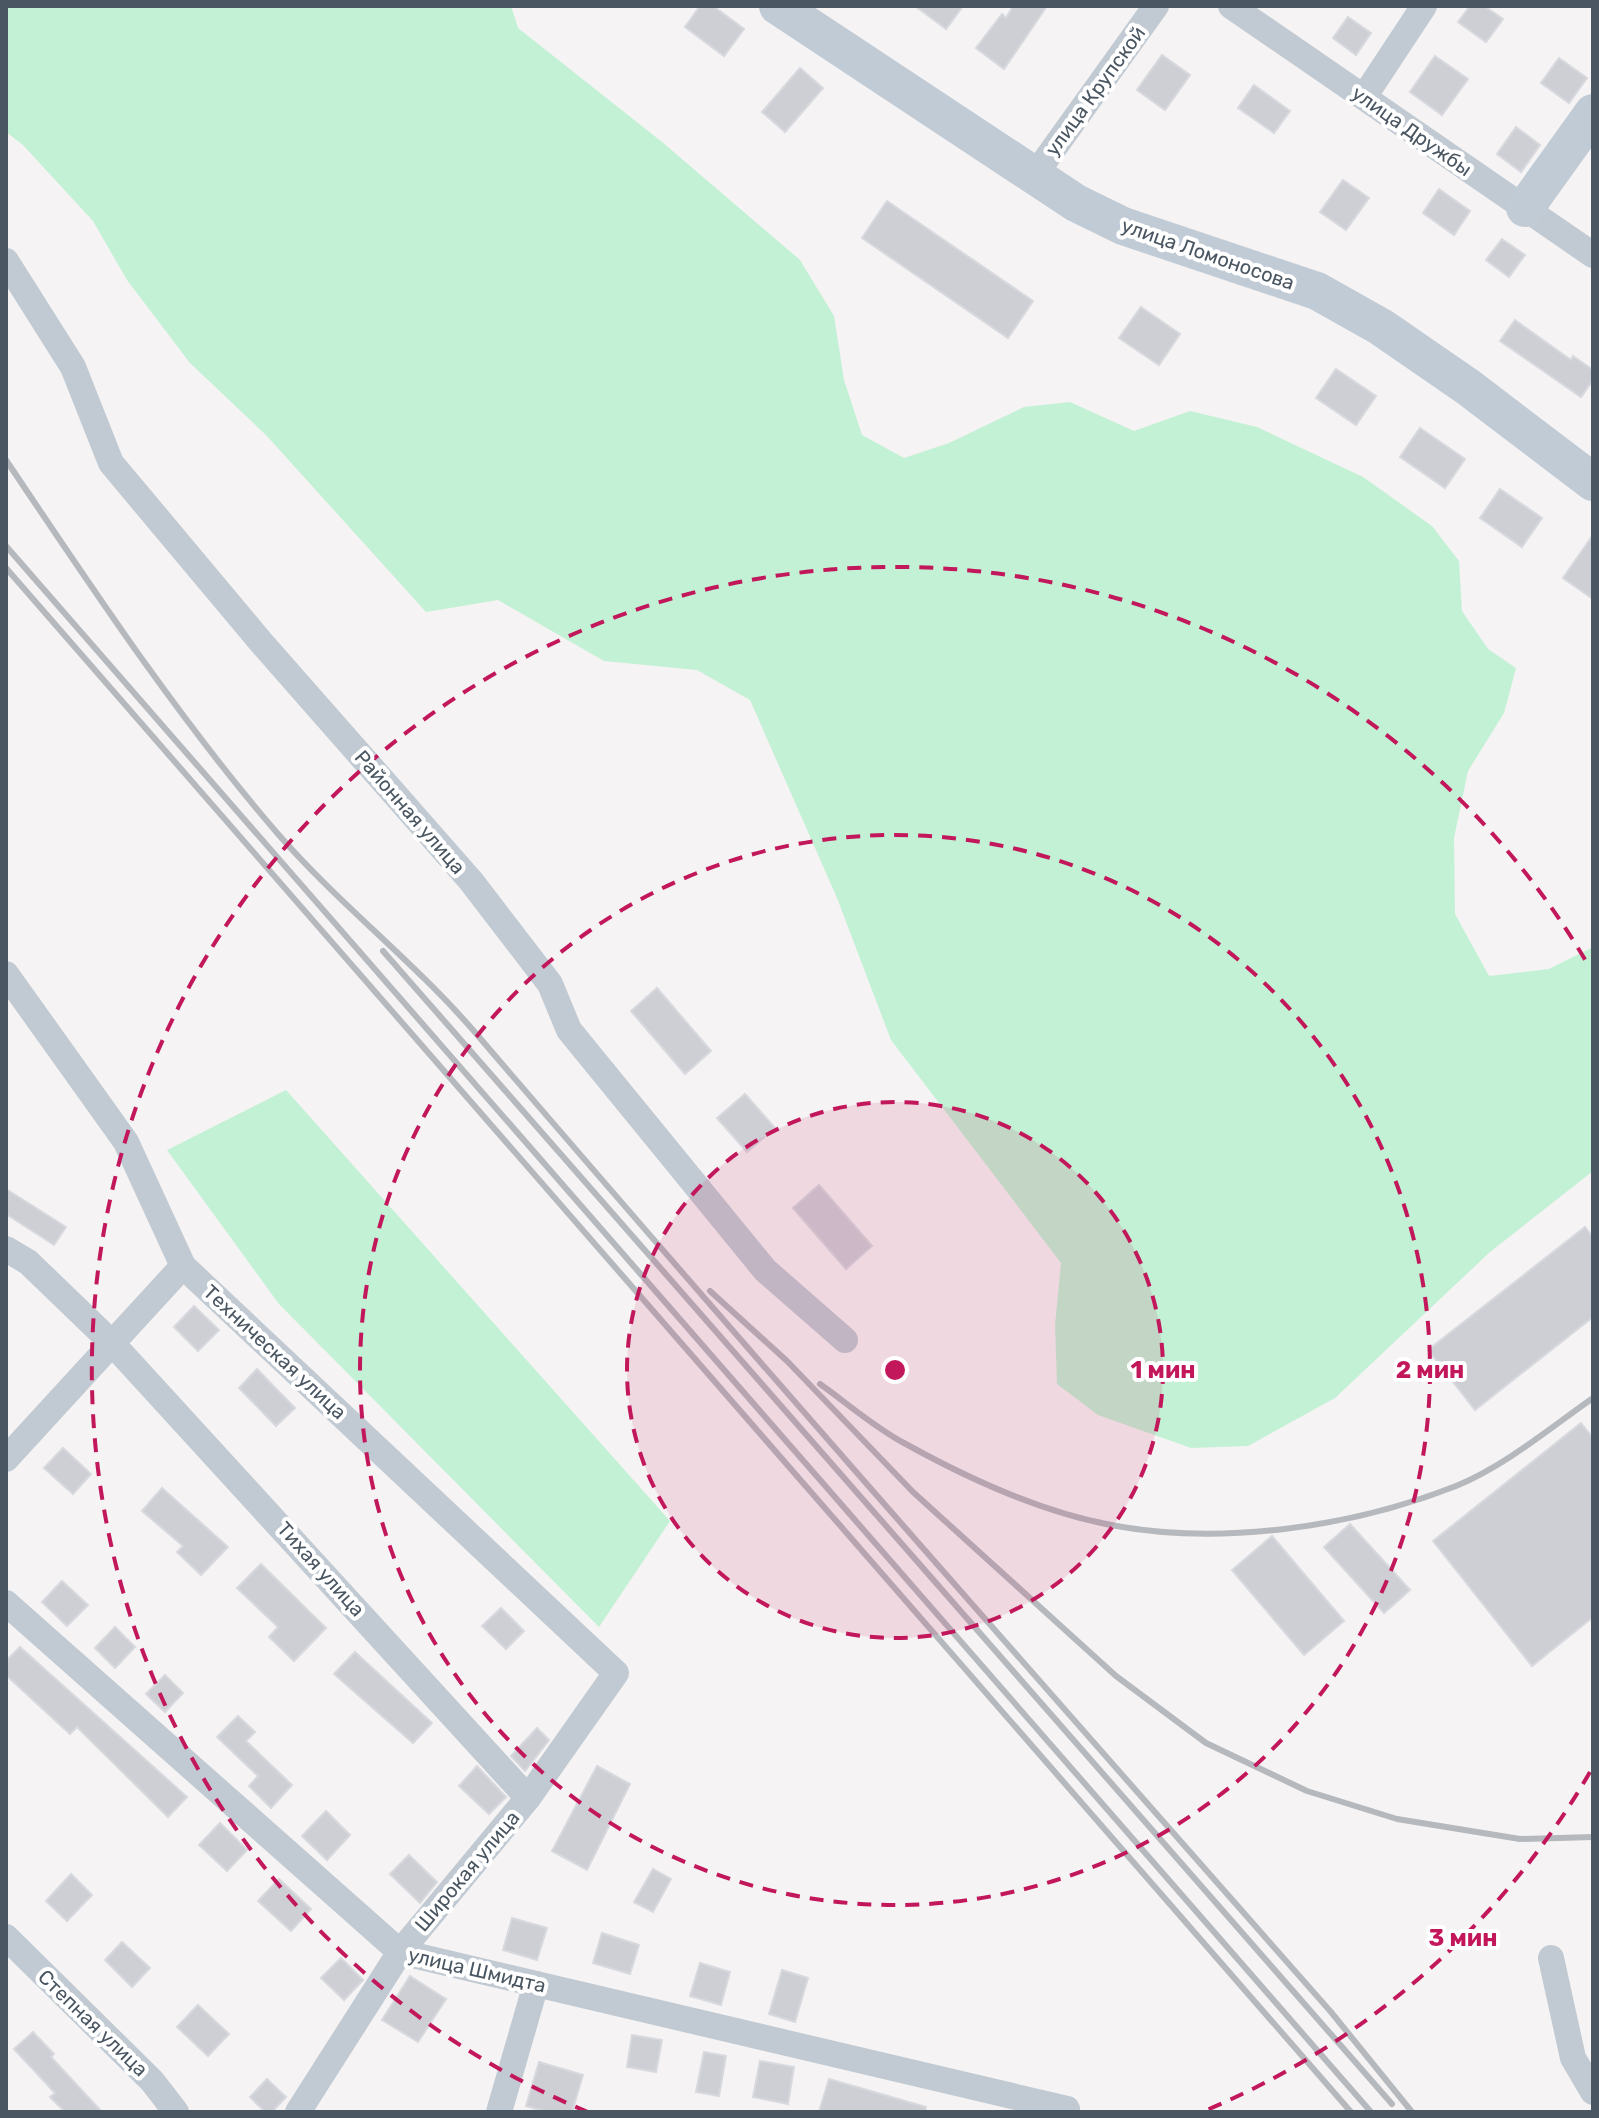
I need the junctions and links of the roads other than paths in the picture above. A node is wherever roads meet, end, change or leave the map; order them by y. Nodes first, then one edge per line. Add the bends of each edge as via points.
1 (778, 6) edge
2 (1156, 6) edge
3 (1231, 6) edge
4 (1424, 6) edge
5 (1364, 97) junction
6 (1593, 113) edge
7 (1034, 176) junction
8 (1525, 208) junction
9 (1593, 255) edge
10 (6, 261) edge
11 (1593, 482) edge
12 (6, 974) edge
13 (6, 1249) edge
14 (183, 1266) junction
15 (845, 1340) dead end
16 (111, 1342) junction
17 (6, 1459) edge
18 (6, 1603) edge
19 (616, 1673) joint
20 (528, 1798) junction
21 (6, 1937) edge
22 (400, 1952) junction
23 (1551, 1958) dead end
24 (536, 1984) junction
25 (1593, 2092) edge
26 (1066, 2110) edge
27 (176, 2112) edge
28 (298, 2112) edge
29 (499, 2112) edge

1 - 7 street, улица Ломоносова
2 - 7 street, улица Крупской
3 - 5 street, улица Дружбы
4 - 5 street
5 - 8 street, улица Дружбы
6 - 8 street
7 - 11 street, улица Ломоносова via 1123,226 1317,291 1455,378
8 - 9 street, улица Дружбы
10 - 15 street, Районная улица via 73,367 111,463 471,881 550,984 569,1030 765,1270
12 - 14 street, Техническая улица via 126,1142
13 - 16 street, Тихая улица via 28,1262
14 - 16 street
14 - 19 street, Техническая улица
16 - 17 street
16 - 20 street, Тихая улица
18 - 22 street, улица Шмидта
19 - 20 street, Широкая улица
20 - 22 street, Широкая улица
21 - 27 street, Степная улица via 152,2081
22 - 24 street, улица Шмидта
22 - 28 street, Широкая улица
23 - 25 street via 1573,2058
24 - 26 street, улица Шмидта
24 - 29 street

